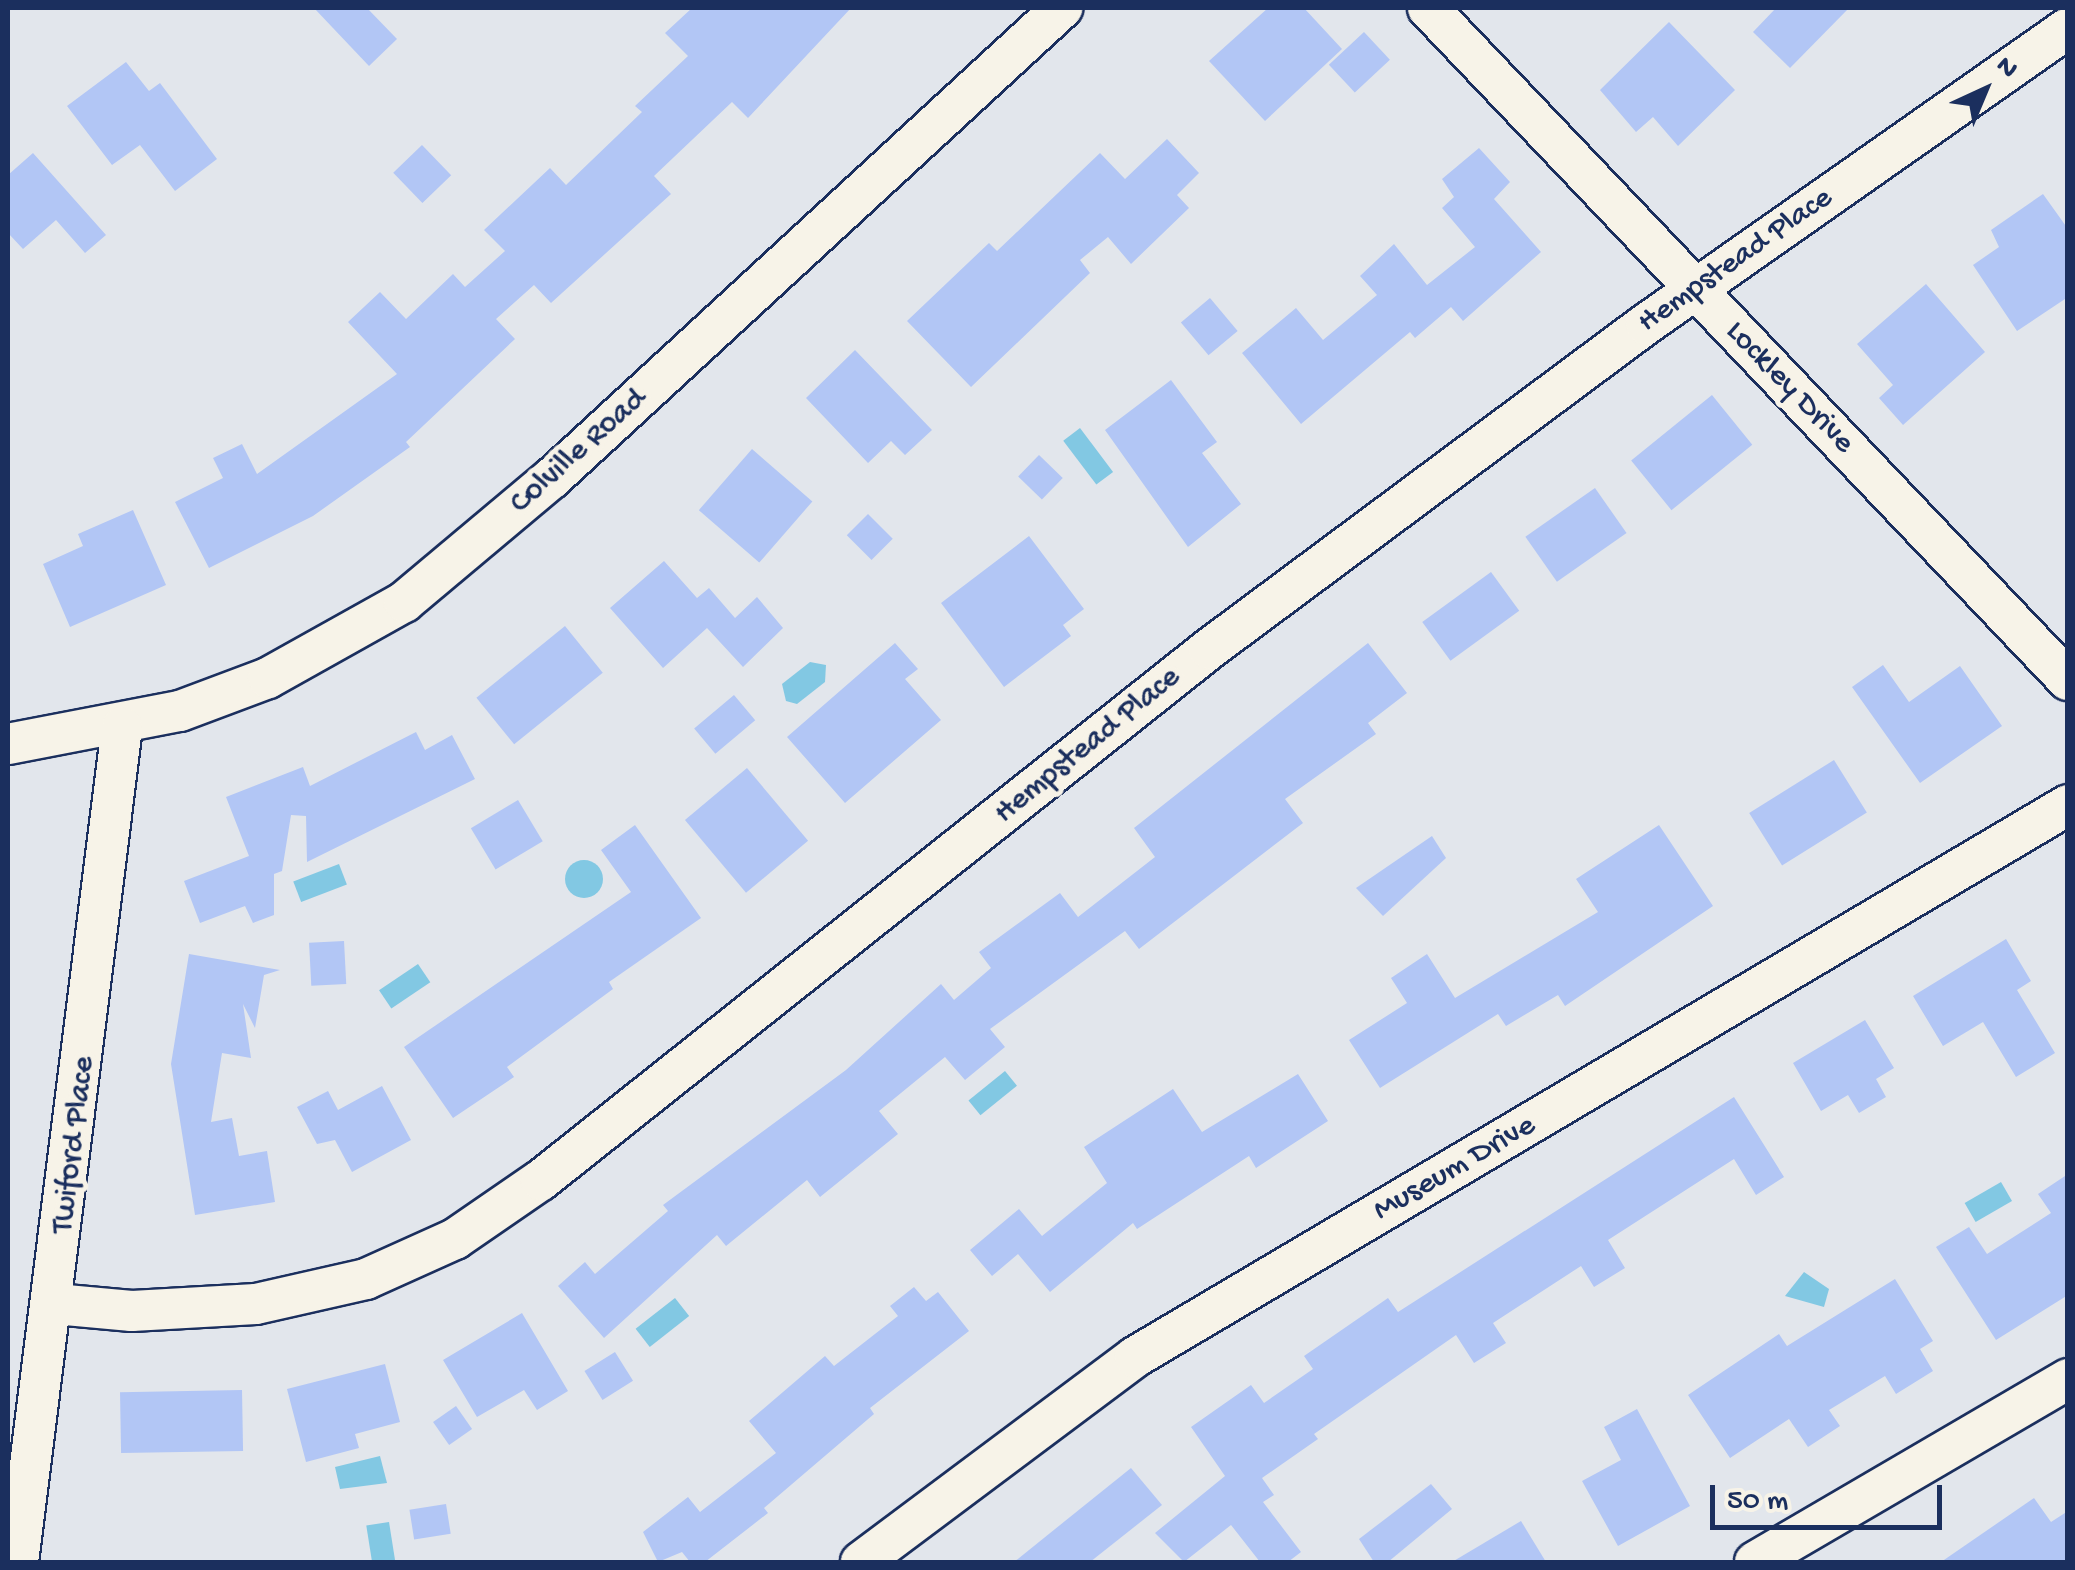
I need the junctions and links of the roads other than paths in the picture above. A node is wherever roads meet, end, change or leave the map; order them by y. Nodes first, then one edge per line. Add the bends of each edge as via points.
1 (1062, 8) edge
2 (1428, 8) edge
3 (2068, 28) edge
4 (1695, 290) junction
5 (2068, 680) edge
6 (122, 727) junction
7 (8, 744) edge
8 (2068, 805) edge
9 (55, 1304) junction
10 (2068, 1379) edge
11 (18, 1562) edge
12 (862, 1562) edge
13 (1755, 1562) edge

1 - 6 street, Colville Road via 455,564 268,678
2 - 4 street, Lockley Drive
3 - 4 street, Hempstead Place
4 - 5 street, Lockley Drive
4 - 9 street, Hempstead Place via 1209,649 541,1180 456,1239 366,1279 256,1304 132,1312
6 - 7 street, Colville Road
6 - 9 street, Twiford Place
8 - 12 street, Museum Drive via 1135,1357
9 - 11 street, Twiford Place
10 - 13 street

